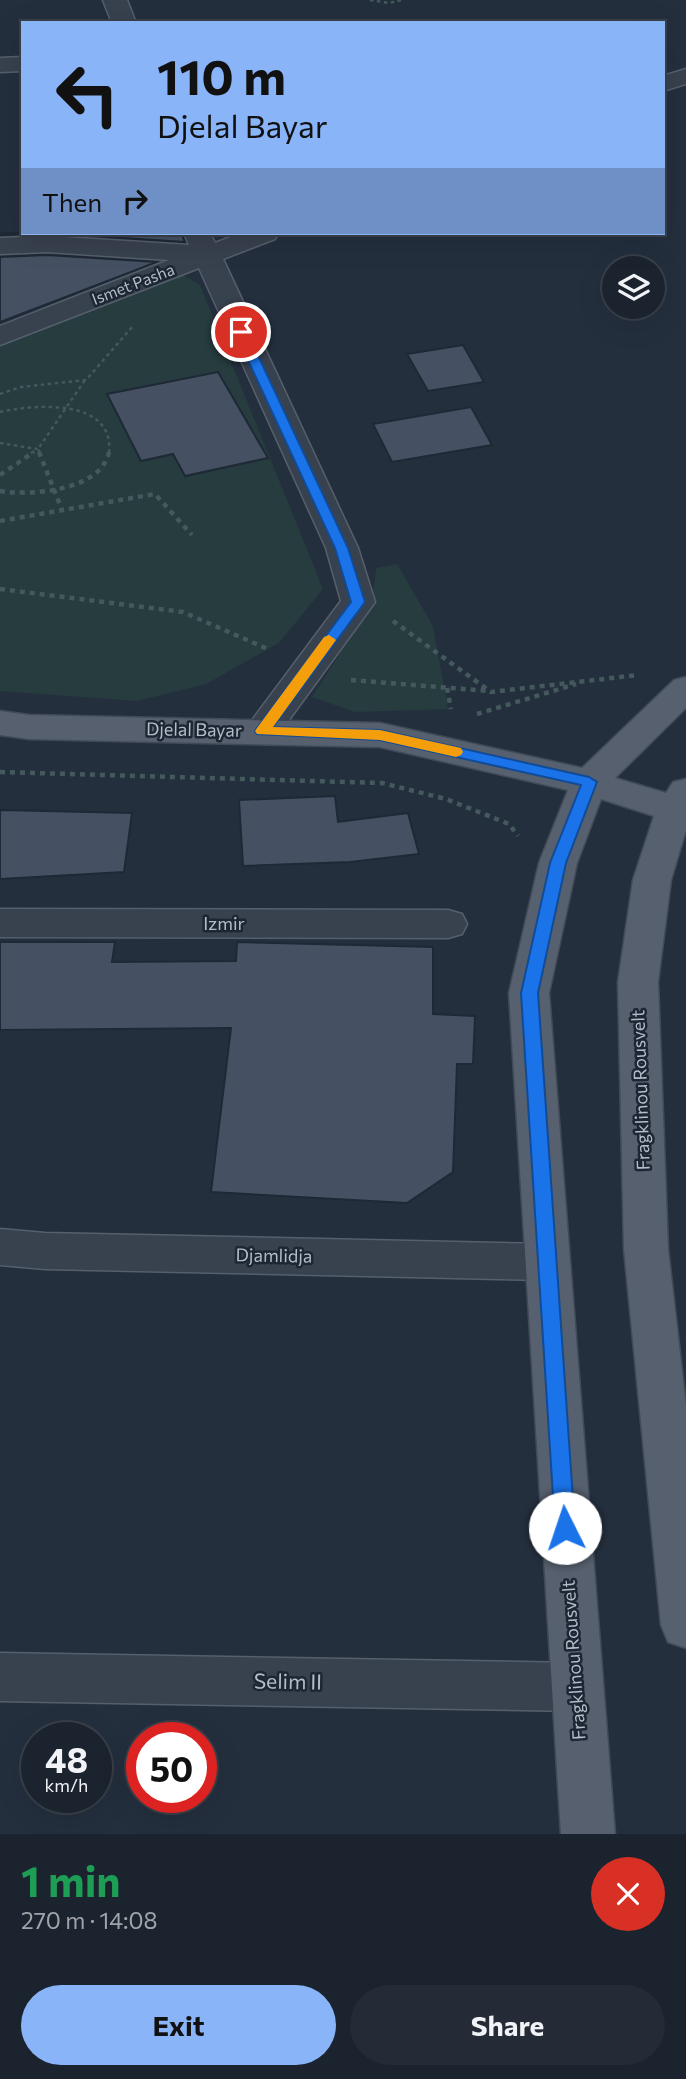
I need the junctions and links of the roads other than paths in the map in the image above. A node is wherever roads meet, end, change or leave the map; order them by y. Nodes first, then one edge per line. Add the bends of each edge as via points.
1 (115, 0) edge
2 (123, 21) edge
3 (21, 64) edge
4 (0, 65) edge
5 (686, 76) edge
6 (665, 83) edge
7 (254, 235) edge
8 (202, 244) edge
9 (0, 246) edge
10 (0, 336) edge
11 (686, 688) edge
12 (0, 723) edge
13 (262, 731) junction
14 (589, 782) junction
15 (680, 800) edge
16 (0, 923) edge
17 (448, 924) dead end
18 (0, 1247) edge
19 (547, 1262) junction
20 (686, 1625) edge
21 (0, 1677) edge
22 (576, 1687) junction
23 (588, 1834) edge

1 - 2 street
3 - 4 street
5 - 6 street
7 - 8 street, Ismet Pasha
8 - 9 street
8 - 10 street, Ismet Pasha
8 - 13 street via 342,548 358,602
11 - 14 main road
12 - 13 main road, Djelal Bayar
13 - 14 main road, Djelal Bayar via 380,735
14 - 15 main road, Djelal Bayar
14 - 19 main road, Fragklinou Rousvelt via 558,863 529,993
15 - 20 main road, Fragklinou Rousvelt via 652,880 638,982 646,1249
16 - 17 street, Izmir
18 - 19 street, Djamlidja
19 - 22 main road, Fragklinou Rousvelt
21 - 22 street, Selim II
22 - 23 main road, Fragklinou Rousvelt

